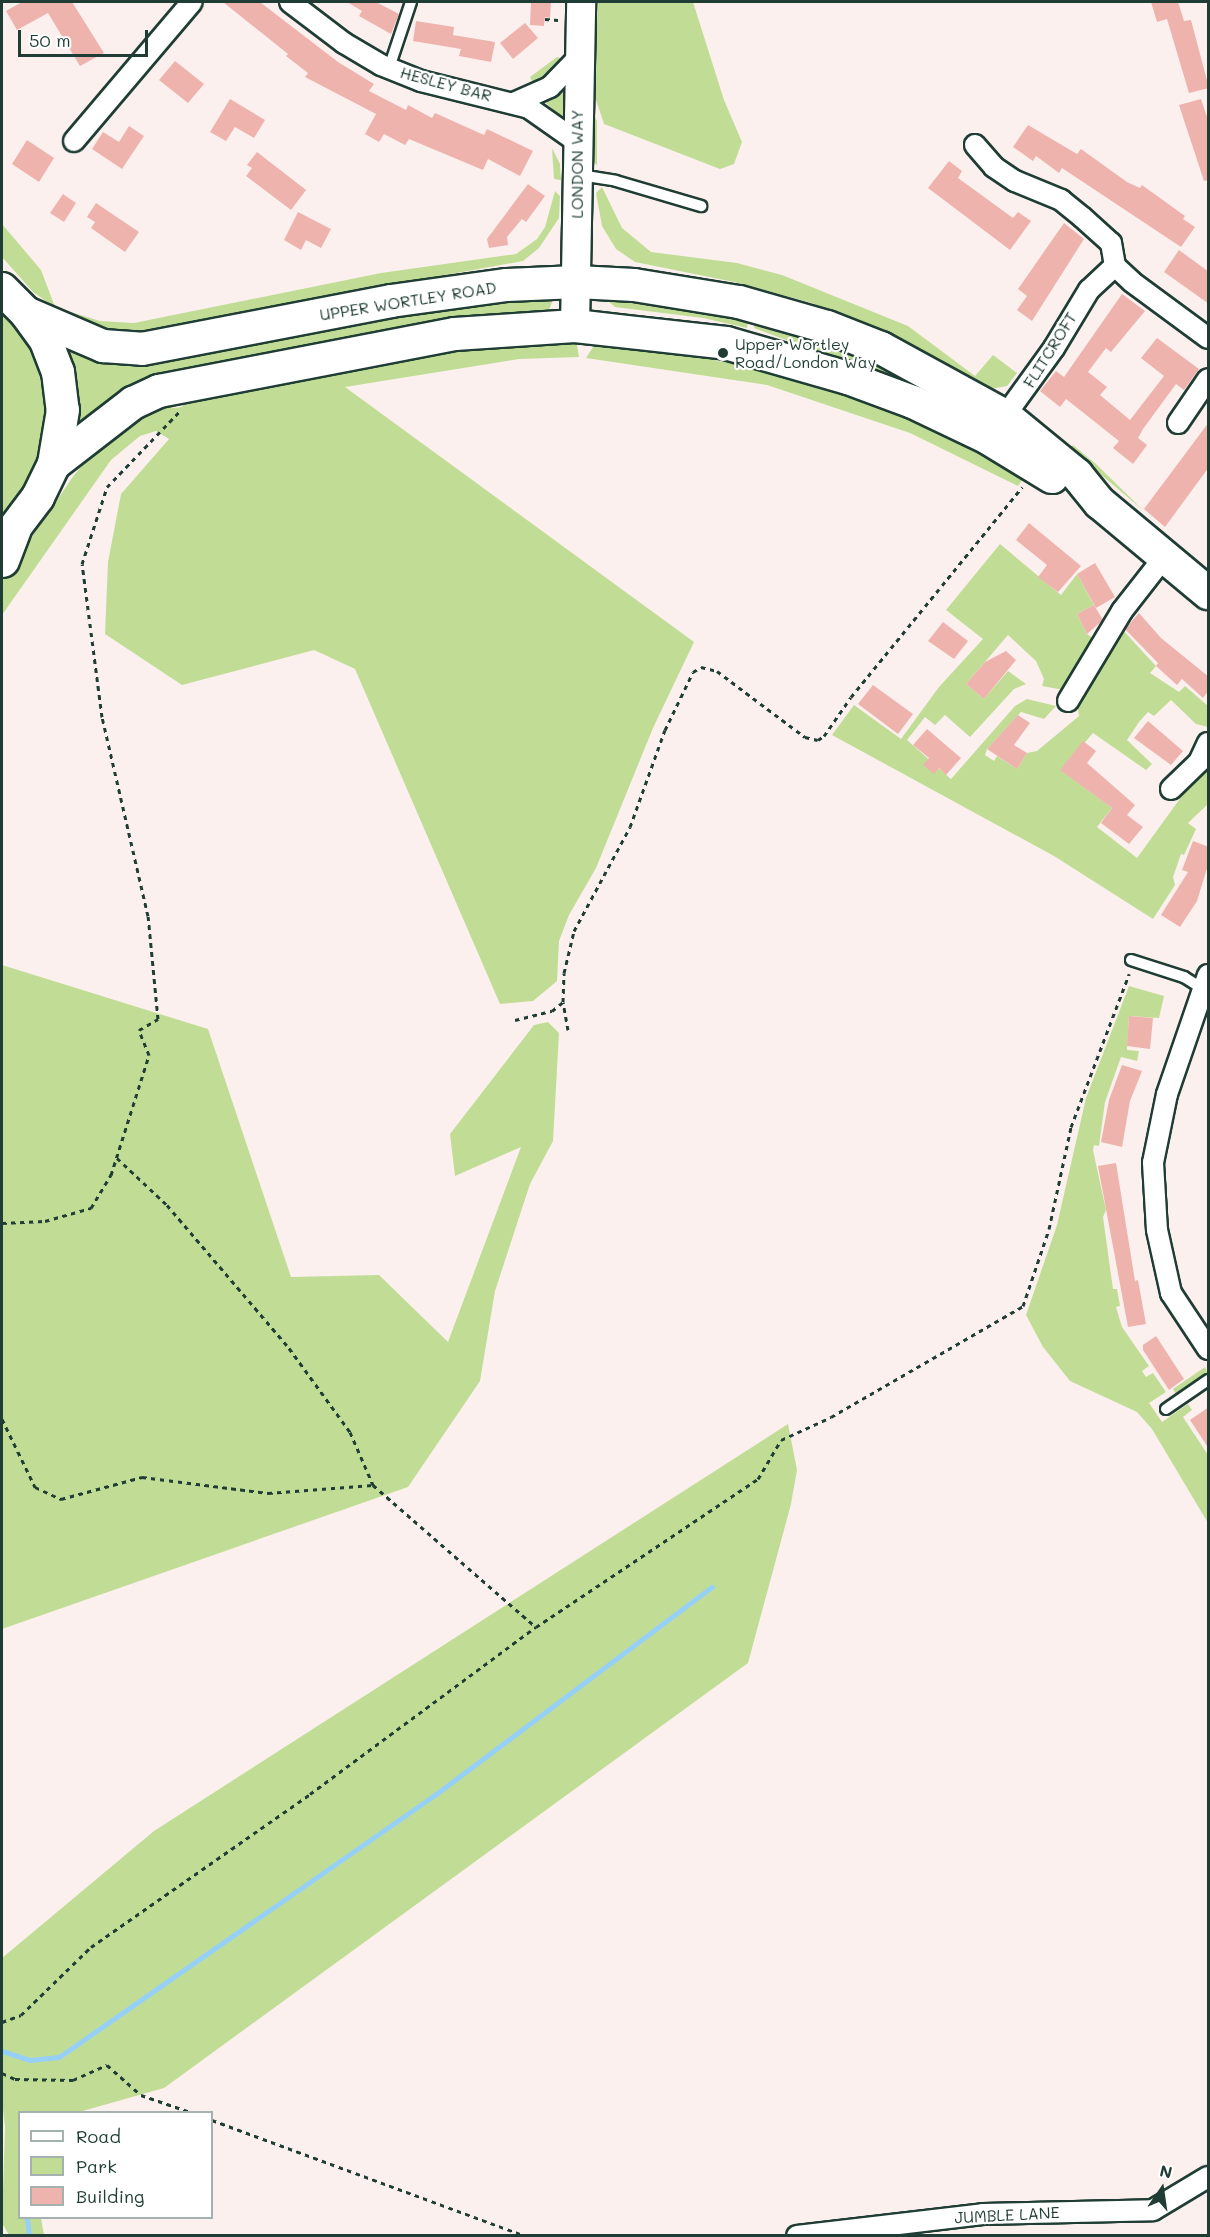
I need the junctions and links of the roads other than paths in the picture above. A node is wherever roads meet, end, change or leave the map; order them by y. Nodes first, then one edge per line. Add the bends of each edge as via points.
1 (192, 2) edge
2 (290, 2) edge
3 (411, 2) edge
4 (581, 2) edge
5 (578, 58) junction
6 (389, 68) junction
7 (514, 103) junction
8 (74, 141) dead end
9 (576, 141) junction
10 (975, 145) dead end
11 (577, 175) junction
12 (701, 206) dead end
13 (1115, 266) junction
14 (577, 282) junction
15 (2, 289) edge
16 (26, 313) junction
17 (575, 326) junction
18 (1209, 338) edge
19 (1209, 379) edge
20 (1178, 423) dead end
21 (997, 427) junction
22 (54, 464) junction
23 (1100, 503) junction
24 (8, 534) edge
25 (1165, 556) junction
26 (2, 560) edge
27 (1208, 592) edge
28 (1068, 701) dead end
29 (1209, 743) edge
30 (1171, 789) dead end
31 (1133, 960) road end
32 (1207, 985) edge
33 (1209, 1349) edge
34 (1209, 1380) edge
35 (1166, 1409) dead end
36 (1209, 2177) edge
37 (797, 2235) edge

1 - 8 street
2 - 6 street, HESLEY BAR via 344,43
3 - 6 lane
4 - 5 street, LONDON WAY
5 - 7 street, HESLEY BAR via 550,87
5 - 9 street, LONDON WAY
6 - 7 street, HESLEY BAR via 421,81
7 - 9 street, HESLEY BAR via 543,115
9 - 11 street, LONDON WAY
10 - 13 street via 994,167 1015,181 1061,200 1082,217 1111,243
11 - 12 lane via 615,181
11 - 14 street, LONDON WAY
13 - 18 street
13 - 21 street, FLITCROFT via 1089,290
14 - 16 main road, UPPER WORTLEY ROAD via 431,294 142,349 103,346
14 - 17 street, LONDON WAY
14 - 21 main road, UPPER WORTLEY ROAD via 693,293 827,327 939,376
15 - 16 main road
16 - 22 main road via 46,341 58,372 63,410
17 - 21 main road, UPPER WORTLEY ROAD via 684,335 768,354
17 - 22 main road, UPPER WORTLEY ROAD via 455,334 172,387 133,403
19 - 20 street
21 - 23 main road, UPPER WORTLEY ROAD via 1036,466
21 - 23 main road, UPPER WORTLEY ROAD via 1077,475
22 - 24 main road via 38,497
23 - 25 main road, UPPER WORTLEY ROAD
24 - 26 highway
25 - 27 main road, UPPER WORTLEY ROAD
25 - 28 street via 1122,611
29 - 30 street via 1199,762
31 - 32 lane
32 - 33 street via 1167,1094 1153,1162 1157,1230 1171,1293
34 - 35 lane
36 - 37 street, JUMBLE LANE via 1154,2210 983,2214

